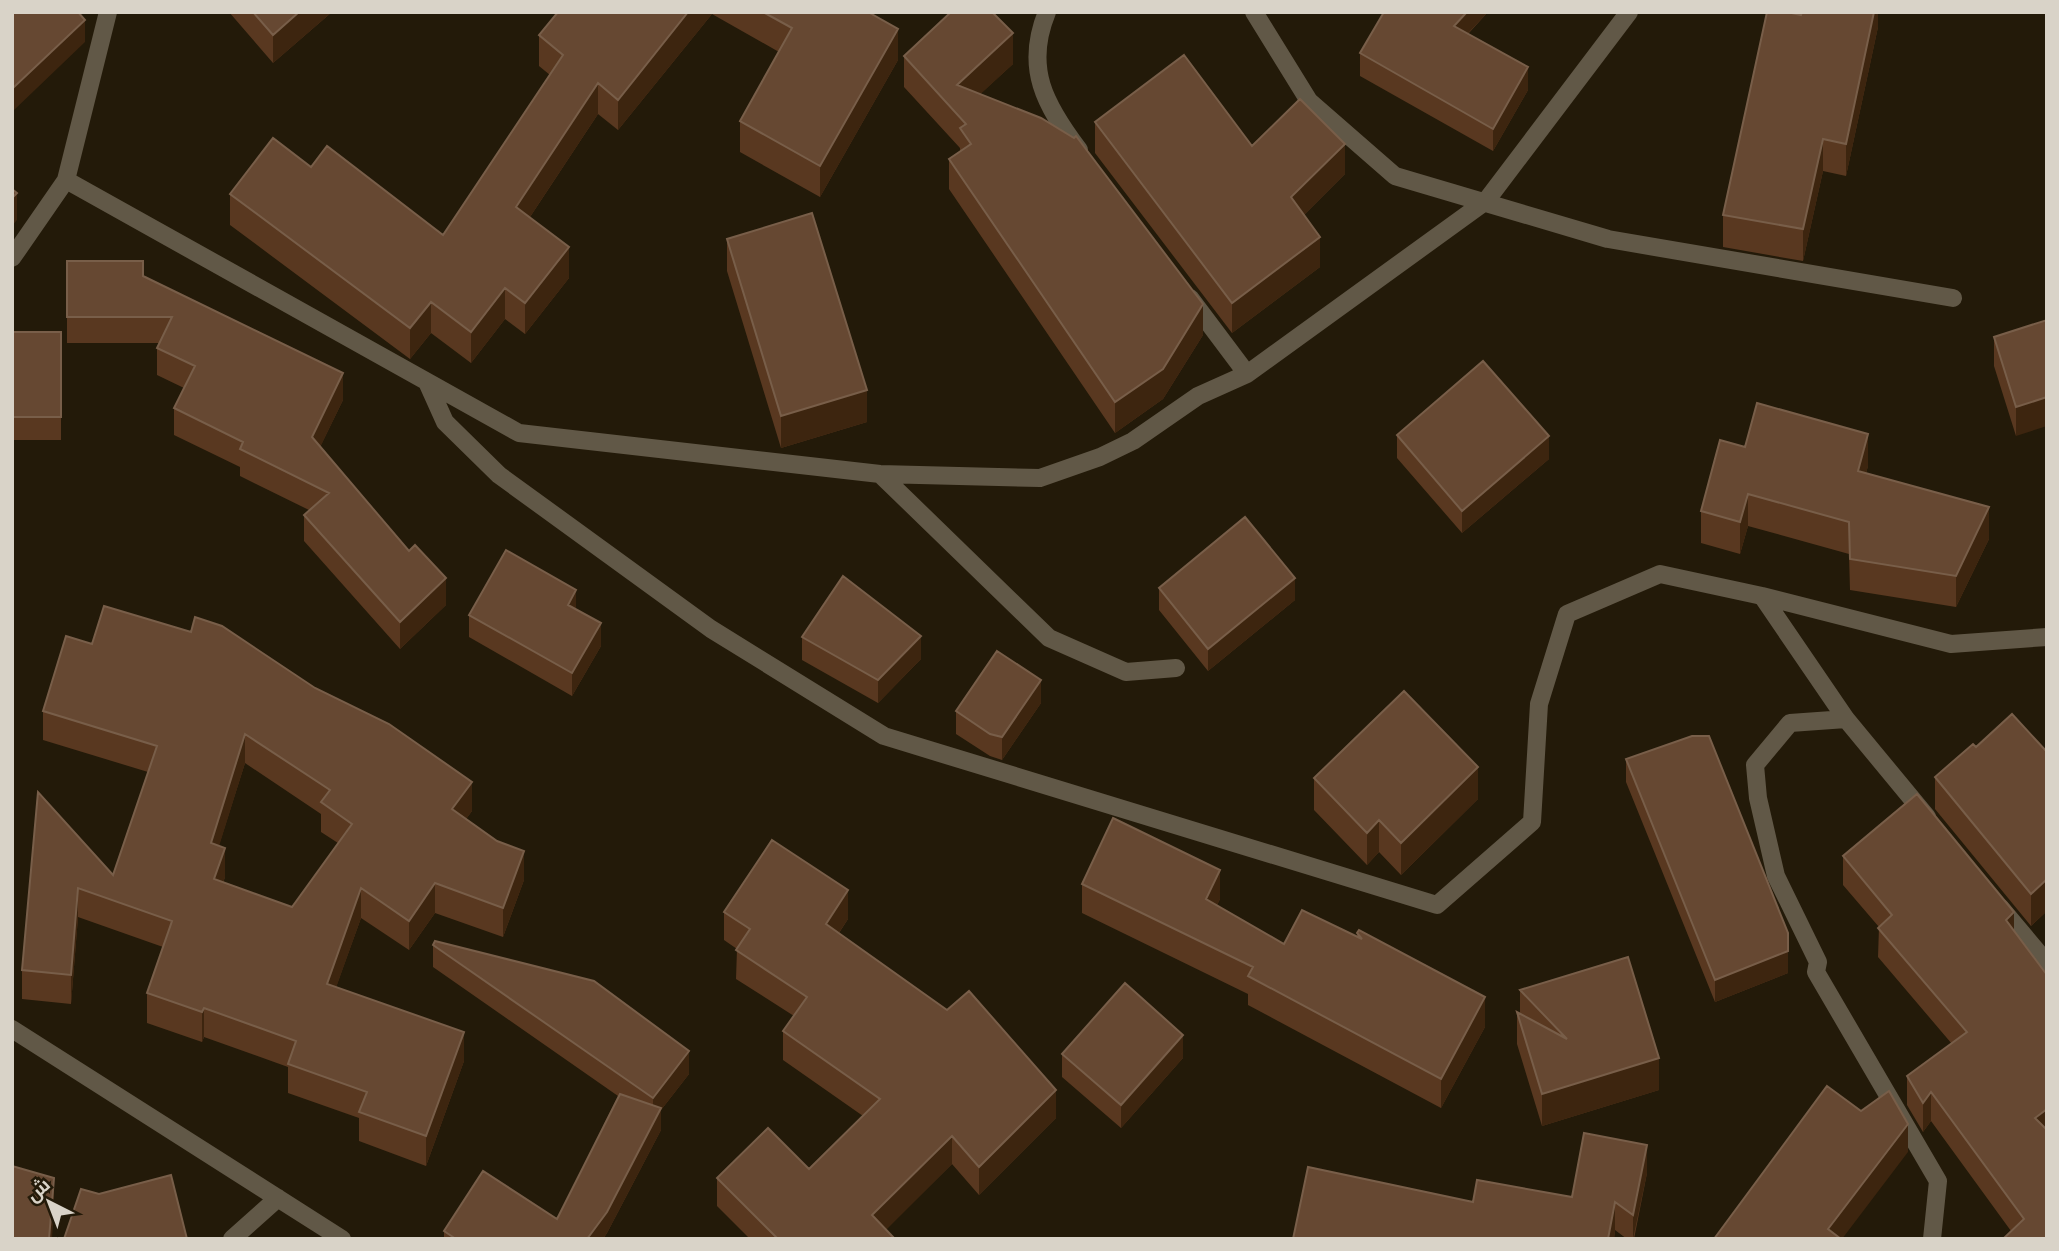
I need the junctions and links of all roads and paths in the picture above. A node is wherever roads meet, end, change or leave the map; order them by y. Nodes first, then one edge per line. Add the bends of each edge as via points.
1 (107, 12) edge
2 (1047, 12) edge
3 (1254, 12) edge
4 (1629, 12) edge
5 (1093, 169) edge
6 (66, 180) junction
7 (1486, 201) junction
8 (12, 258) edge
9 (1182, 287) edge
10 (1953, 298) dead end
11 (1247, 374) junction
12 (427, 382) junction
13 (880, 474) junction
14 (1762, 596) junction
15 (2047, 637) edge
16 (1176, 668) dead end
17 (1846, 719) junction
18 (1942, 836) edge
19 (1986, 889) edge
20 (2047, 963) edge
21 (12, 1028) edge
22 (278, 1198) junction
23 (232, 1239) edge
24 (342, 1239) edge
25 (1932, 1239) edge

1 - 6 street
2 - 5 street via 1037,36 1036,68 1052,114
3 - 7 street via 1309,101 1395,176
4 - 7 street
6 - 8 street
6 - 12 street
7 - 10 street via 1608,239
7 - 11 street
9 - 11 street
11 - 13 street via 1198,396 1133,441 1040,478
12 - 13 street via 519,433
12 - 14 street via 445,422 499,475 711,629 884,736 1437,905 1532,822 1539,704 1567,614 1660,574
13 - 16 street via 1049,638 1126,673
14 - 15 street via 1951,644
14 - 17 street
17 - 18 street
17 - 25 street via 1790,723 1755,765 1758,798 1776,876 1818,962 1816,972 1938,1181
19 - 20 street
21 - 22 street
22 - 23 street
22 - 24 street

